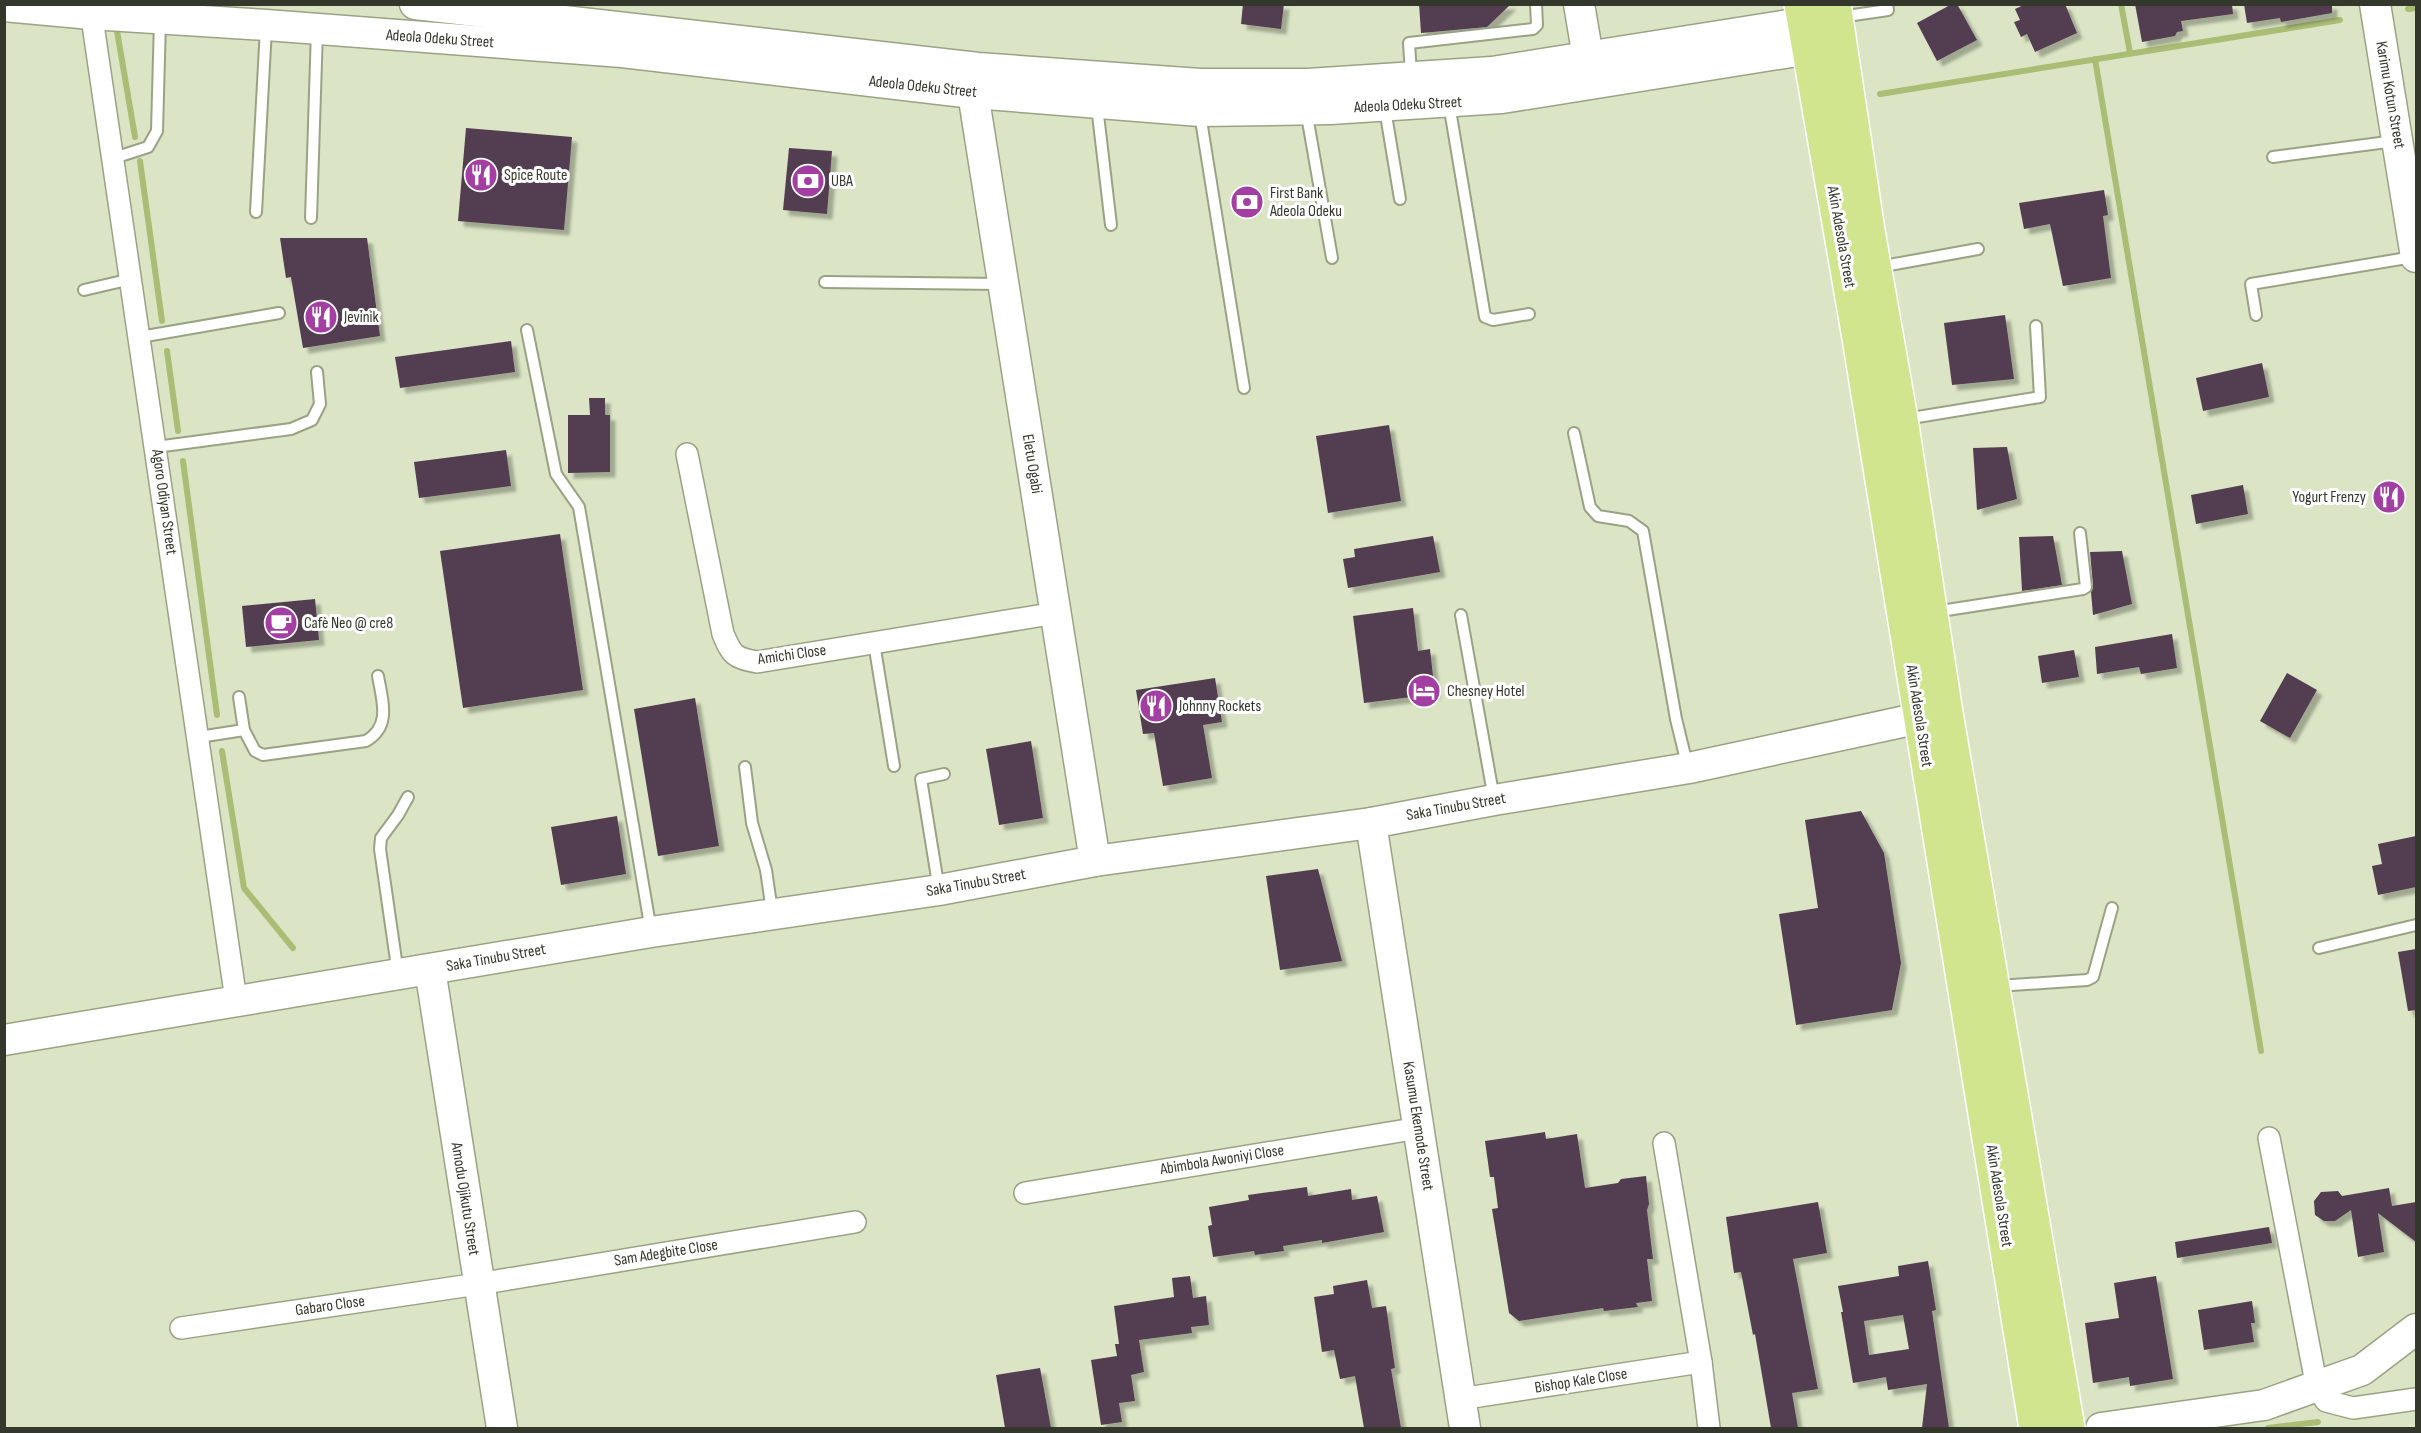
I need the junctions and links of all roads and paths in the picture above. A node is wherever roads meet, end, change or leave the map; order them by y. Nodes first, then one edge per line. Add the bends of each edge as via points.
1 (415, 4) edge
2 (1536, 4) edge
3 (1579, 4) edge
4 (1887, 4) edge
5 (2375, 4) edge
6 (4, 6) edge
7 (91, 9) edge
8 (160, 18) junction
9 (1837, 22) edge
10 (266, 25) junction
11 (1805, 25) edge
12 (317, 29) junction
13 (623, 40) junction
14 (1591, 71) junction
15 (1412, 78) junction
16 (976, 80) junction
17 (1097, 103) junction
18 (1449, 103) junction
19 (1385, 105) junction
20 (1306, 110) junction
21 (1200, 111) junction
22 (2407, 139) edge
23 (2273, 157) dead end
24 (114, 158) junction
25 (1400, 199) dead end
26 (256, 212) dead end
27 (311, 218) dead end
28 (1111, 225) dead end
29 (1978, 249) dead end
30 (2416, 257) edge
31 (1332, 258) dead end
32 (1875, 267) junction
33 (131, 279) junction
34 (825, 282) dead end
35 (1004, 284) junction
36 (84, 290) dead end
37 (279, 313) dead end
38 (1529, 314) dead end
39 (2256, 315) dead end
40 (2036, 326) dead end
41 (527, 330) dead end
42 (140, 337) junction
43 (317, 372) dead end
44 (1244, 388) dead end
45 (1902, 419) junction
46 (1574, 433) dead end
47 (156, 447) junction
48 (687, 454) dead end
49 (2080, 532) dead end
50 (1930, 612) junction
51 (1056, 613) junction
52 (1461, 615) dead end
53 (874, 643) junction
54 (378, 676) dead end
55 (239, 697) dead end
56 (1933, 715) junction
57 (244, 730) junction
58 (198, 737) junction
59 (894, 766) dead end
60 (745, 767) dead end
61 (1689, 768) junction
62 (944, 774) dead end
63 (408, 797) dead end
64 (1494, 800) junction
65 (1371, 823) junction
66 (1095, 861) junction
67 (939, 890) junction
68 (2112, 908) dead end
69 (773, 914) junction
70 (2416, 925) edge
71 (651, 932) junction
72 (2319, 948) dead end
73 (430, 969) junction
74 (398, 974) junction
75 (1991, 987) junction
76 (237, 1000) junction
77 (4, 1040) edge
78 (1419, 1128) junction
79 (2269, 1138) dead end
80 (1664, 1143) dead end
81 (1025, 1193) dead end
82 (855, 1222) dead end
83 (478, 1284) junction
84 (181, 1328) dead end
85 (2416, 1329) edge
86 (1701, 1362) junction
87 (2317, 1388) junction
88 (1460, 1399) junction
89 (2416, 1399) edge
90 (502, 1428) edge
91 (1465, 1428) edge
92 (1709, 1428) edge
93 (2036, 1428) edge
94 (2068, 1428) edge
95 (2101, 1428) edge

1 - 13 street, Adeola Odeku Street
2 - 15 lane via 1537,25 1533,29 1409,43
3 - 14 street
4 - 9 lane via 1888,10
5 - 22 street, Karimu Kotun Street
6 - 7 street, Adeola Odeku Street
7 - 8 street, Adeola Odeku Street
7 - 24 street, Agoro Odiyan Street
8 - 10 street, Adeola Odeku Street
8 - 24 lane via 158,131 148,147
9 - 11 street, Adeola Odeku Street
9 - 32 main road, Akin Adesola Street
10 - 12 street, Adeola Odeku Street
10 - 26 lane
11 - 14 street, Adeola Odeku Street
11 - 56 main road, Akin Adesola Street via 1858,332
12 - 13 street, Adeola Odeku Street
12 - 27 lane
13 - 16 street, Adeola Odeku Street
14 - 15 street, Adeola Odeku Street
14 - 18 street, Adeola Odeku Street via 1502,99
15 - 16 street, Adeola Odeku Street via 1308,84
16 - 17 street, Adeola Odeku Street
16 - 35 street, Eletu Ogabi
17 - 21 street, Adeola Odeku Street
17 - 28 lane
18 - 19 street, Adeola Odeku Street
18 - 38 lane via 1485,317 1493,320
19 - 20 street, Adeola Odeku Street
19 - 25 lane
20 - 21 street, Adeola Odeku Street
20 - 31 lane
21 - 44 lane
22 - 23 lane
22 - 30 street, Karimu Kotun Street
24 - 33 street, Agoro Odiyan Street
29 - 32 lane
30 - 39 lane via 2251,284
32 - 45 main road, Akin Adesola Street
33 - 36 lane
33 - 42 street, Agoro Odiyan Street
34 - 35 lane
35 - 51 street, Eletu Ogabi
37 - 42 lane
40 - 45 lane via 2040,397
41 - 71 lane via 556,474 579,507
42 - 47 street, Agoro Odiyan Street
43 - 47 lane via 320,404 312,420 291,429
45 - 50 main road, Akin Adesola Street
46 - 61 lane via 1590,507 1598,516 1629,521 1643,531 1676,719
47 - 58 street, Agoro Odiyan Street
48 - 53 street, Amichi Close via 723,634 731,652 740,659 757,662
49 - 50 lane via 2086,586 2083,589
50 - 56 main road, Akin Adesola Street
51 - 53 street, Amichi Close
51 - 66 street, Eletu Ogabi
52 - 64 lane
53 - 59 lane
54 - 57 lane via 384,713 382,727 366,741 263,755 255,751
55 - 57 lane
56 - 61 street, Saka Tinubu Street
56 - 75 main road, Akin Adesola Street
56 - 93 main road, Akin Adesola Street
57 - 58 lane
58 - 76 street, Agoro Odiyan Street
60 - 69 lane via 752,823 766,870
61 - 64 street, Saka Tinubu Street
62 - 67 lane via 921,779
63 - 74 lane via 381,838 380,849
64 - 65 street, Saka Tinubu Street
65 - 66 street, Saka Tinubu Street
65 - 78 street, Kasumu Ekemode Street
66 - 67 street, Saka Tinubu Street
67 - 69 street, Saka Tinubu Street
68 - 75 lane via 2092,976 2087,980
69 - 71 street, Saka Tinubu Street
70 - 72 lane
71 - 73 street, Saka Tinubu Street
73 - 74 street, Saka Tinubu Street
73 - 83 street, Amodu Ojikutu Street
74 - 76 street, Saka Tinubu Street
75 - 94 main road, Akin Adesola Street
76 - 77 street, Saka Tinubu Street
78 - 81 street, Abimbola Awoniyi Close
78 - 88 street, Kasumu Ekemode Street
79 - 87 street
80 - 86 street
82 - 83 street, Sam Adegbite Close
83 - 84 street, Gabaro Close
83 - 90 street, Amodu Ojikutu Street
85 - 87 street via 2361,1370
86 - 88 street, Bishop Kale Close
86 - 92 street
87 - 89 street via 2326,1401 2353,1408
87 - 95 street via 2264,1406
88 - 91 street, Kasumu Ekemode Street

